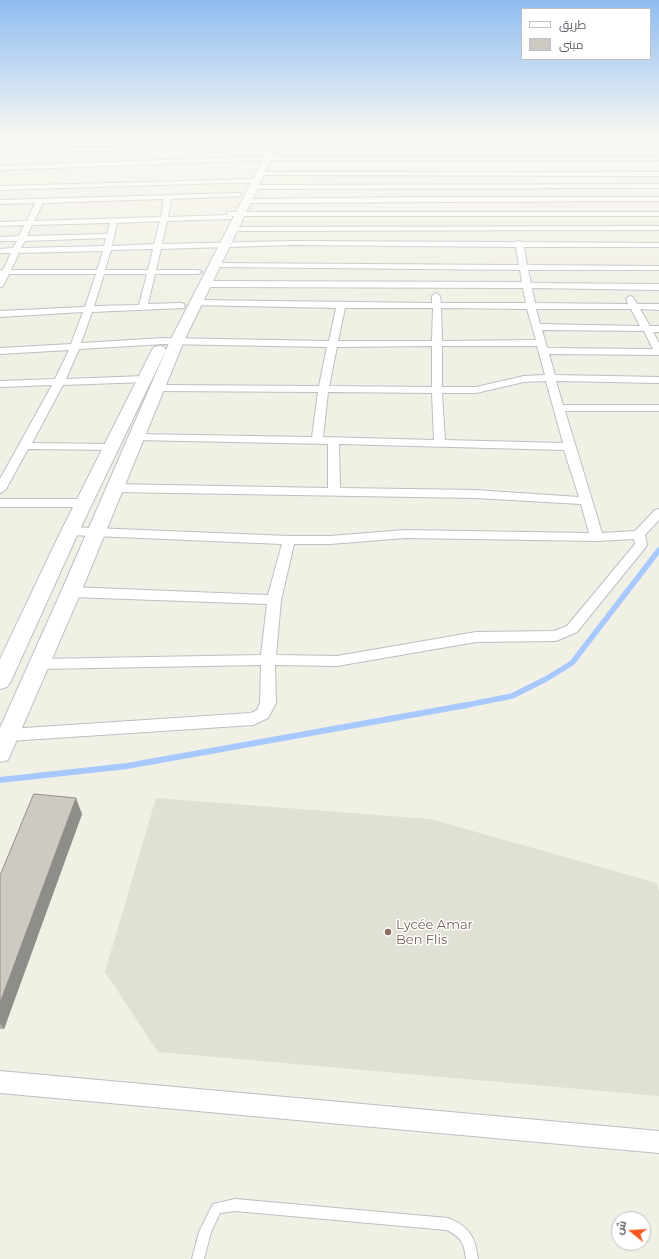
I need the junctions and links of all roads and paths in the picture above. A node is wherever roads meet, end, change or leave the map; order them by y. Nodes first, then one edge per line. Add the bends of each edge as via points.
1 (150, 195) edge
2 (246, 195) edge
3 (267, 195) edge
4 (308, 195) edge
5 (429, 195) edge
6 (168, 197) junction
7 (244, 199) junction
8 (430, 199) junction
9 (659, 199) edge
10 (40, 201) junction
11 (0, 202) edge
12 (109, 212) junction
13 (659, 214) edge
14 (164, 219) junction
15 (30, 223) junction
16 (0, 224) edge
17 (659, 228) edge
18 (110, 236) junction
19 (0, 239) edge
20 (22, 239) junction
21 (219, 244) junction
22 (519, 244) junction
23 (606, 244) junction
24 (659, 245) edge
25 (158, 246) junction
26 (108, 247) junction
27 (16, 250) junction
28 (0, 251) edge
29 (431, 255) junction
30 (613, 261) junction
31 (215, 265) junction
32 (340, 265) junction
33 (523, 266) junction
34 (659, 268) edge
35 (3, 272) edge
36 (102, 272) junction
37 (150, 272) junction
38 (202, 278) junction
39 (0, 284) edge
40 (527, 284) junction
41 (434, 285) junction
42 (624, 287) junction
43 (659, 287) edge
44 (188, 305) junction
45 (437, 305) junction
46 (341, 306) junction
47 (531, 306) junction
48 (633, 306) junction
49 (142, 307) junction
50 (659, 307) edge
51 (89, 308) junction
52 (0, 314) edge
53 (536, 327) junction
54 (645, 329) junction
55 (659, 329) edge
56 (170, 341) junction
57 (333, 343) junction
58 (436, 344) junction
59 (74, 346) junction
60 (542, 347) junction
61 (0, 351) edge
62 (659, 352) edge
63 (550, 378) junction
64 (659, 380) edge
65 (59, 382) junction
66 (0, 384) edge
67 (151, 384) junction
68 (324, 389) junction
69 (437, 390) junction
70 (558, 408) junction
71 (659, 408) edge
72 (136, 437) junction
73 (317, 441) junction
74 (333, 441) junction
75 (440, 443) junction
76 (24, 446) junction
77 (112, 447) junction
78 (569, 447) junction
79 (114, 488) junction
80 (0, 489) edge
81 (334, 492) junction
82 (586, 501) junction
83 (0, 503) edge
84 (85, 503) junction
85 (659, 513) edge
86 (70, 531) junction
87 (95, 532) junction
88 (639, 534) junction
89 (597, 537) junction
90 (290, 540) junction
91 (71, 592) junction
92 (274, 600) junction
93 (268, 660) junction
94 (40, 664) junction
95 (0, 681) edge
96 (5, 743) edge
97 (0, 1082) edge
98 (659, 1142) edge
99 (198, 1259) edge
100 (472, 1259) edge

1 - 7 street
2 - 7 main road
3 - 7 street
4 - 7 street
5 - 8 street
6 - 7 street
6 - 12 street
6 - 14 street
7 - 8 street
7 - 13 street
7 - 14 street
7 - 17 street
7 - 21 main road
8 - 9 street
10 - 11 street
10 - 12 street
10 - 15 street
12 - 14 street
12 - 15 street
12 - 18 street
14 - 25 street
15 - 16 street
15 - 20 street
18 - 20 street
18 - 26 street
19 - 20 street
20 - 27 street
21 - 25 street
21 - 31 main road
21 - 32 street
21 - 38 main road
22 - 23 street
22 - 29 street
22 - 33 street
23 - 24 street
23 - 30 street
25 - 26 street
25 - 37 street
26 - 27 street
26 - 36 street
27 - 28 street
27 - 35 street
29 - 32 street
29 - 32 street
29 - 33 street
29 - 41 street
30 - 33 street
30 - 34 street
30 - 42 street
31 - 32 street
31 - 38 main road
32 - 38 street
32 - 41 street
33 - 40 street
35 - 36 street
35 - 39 street
36 - 37 street
36 - 51 street
37 - 38 street
37 - 49 street
38 - 44 main road
40 - 41 street
40 - 42 street
40 - 47 street
41 - 45 street
42 - 43 street
42 - 48 street
44 - 46 street
44 - 49 street
44 - 56 main road
45 - 46 street
45 - 47 street
45 - 58 street
46 - 57 street
47 - 48 street
47 - 53 street
48 - 50 street
48 - 54 street
49 - 51 street
51 - 52 street
51 - 59 street
53 - 54 street
53 - 60 street
54 - 55 street
54 - 62 street
56 - 57 street
56 - 59 street
56 - 67 main road
57 - 58 street
57 - 68 street
58 - 60 street
58 - 69 street
59 - 61 street
59 - 65 street
60 - 62 street
60 - 63 street
63 - 64 street
63 - 69 street via 517,380 476,390
63 - 70 street
65 - 66 street
65 - 67 street
65 - 76 street
67 - 68 street
67 - 72 main road
67 - 77 main road
68 - 69 street
68 - 73 street
69 - 75 street
70 - 71 street
70 - 78 street
72 - 73 street
72 - 79 main road
73 - 74 street
74 - 75 street
74 - 81 street
75 - 78 street
76 - 77 street
76 - 80 street
77 - 84 main road
78 - 82 street
79 - 81 street
79 - 87 main road
81 - 82 street via 525,496
82 - 89 street
83 - 84 street
84 - 86 main road
85 - 88 street
86 - 87 street
86 - 95 main road
87 - 90 street
87 - 91 main road
88 - 89 street
88 - 93 street via 641,545 612,582 572,629 556,636 476,637 337,661
89 - 90 street via 405,534 330,540
90 - 92 street
91 - 92 street
91 - 94 main road
92 - 93 street
93 - 94 street
93 - 96 street via 268,703 262,714 253,719
94 - 96 main road
97 - 98 street
99 - 100 lane via 208,1222 218,1208 235,1205 448,1224 462,1231 469,1240

